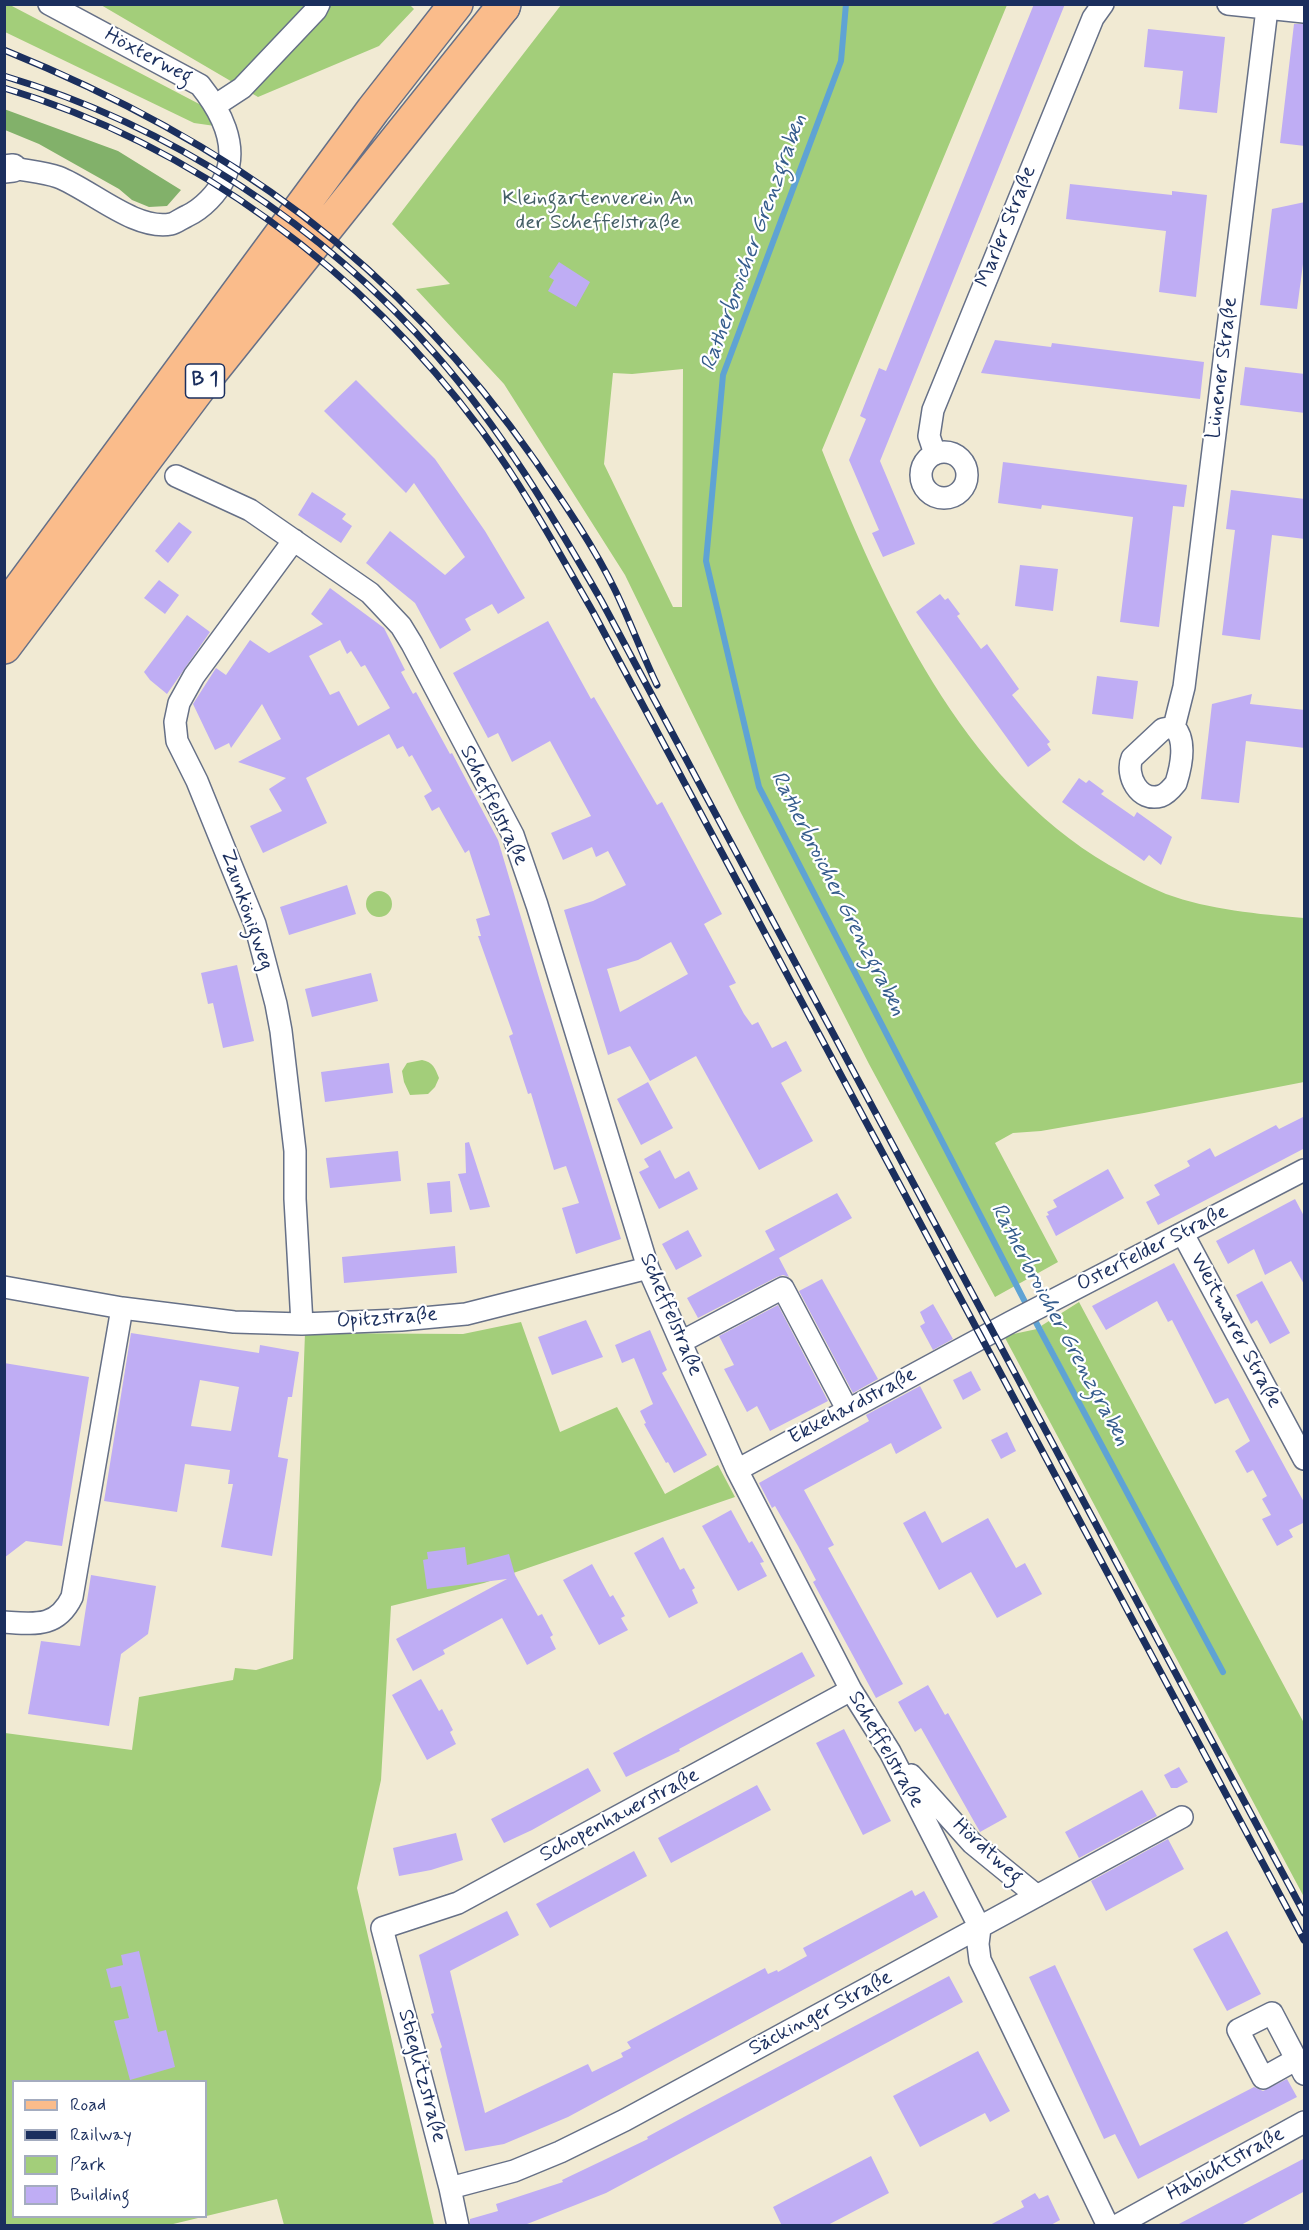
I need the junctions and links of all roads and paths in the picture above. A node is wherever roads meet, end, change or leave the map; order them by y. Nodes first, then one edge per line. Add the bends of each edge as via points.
1 (49, 4) edge
2 (319, 4) edge
3 (456, 4) edge
4 (1103, 4) edge
5 (1228, 4) edge
6 (503, 6) edge
7 (1267, 9) junction
8 (1305, 12) edge
9 (216, 105) junction
10 (9, 169) edge
11 (935, 454) dead end
12 (176, 476) dead end
13 (294, 540) junction
14 (4, 610) edge
15 (4, 647) edge
16 (1174, 727) dead end
17 (1302, 1176) edge
18 (1183, 1234) junction
19 (648, 1268) junction
20 (4, 1287) edge
21 (122, 1308) junction
22 (302, 1324) junction
23 (681, 1342) junction
24 (971, 1345) joint
25 (847, 1409) junction
26 (1305, 1459) edge
27 (736, 1470) junction
28 (4, 1622) edge
29 (851, 1690) junction
30 (890, 1752) junction
31 (1182, 1817) dead end
32 (1038, 1896) junction
33 (382, 1928) joint
34 (980, 1928) junction
35 (1305, 2122) edge
36 (450, 2188) junction
37 (458, 2226) edge
38 (1108, 2226) edge
39 (1116, 2226) edge

1 - 9 street, Höxterweg via 200,85
2 - 9 street via 242,88
3 - 14 main road, B 1
4 - 11 street, Marler Straße via 1093,18 933,410 928,436
5 - 7 street
6 - 15 main road, B 1 via 207,377
7 - 8 street
7 - 16 street, Lünener Straße via 1190,649
9 - 10 street, Höxterweg via 226,131 228,171 198,211 171,224 138,219 58,177
12 - 13 street, Scheffelstraße via 250,510
13 - 19 street, Scheffelstraße via 370,593 401,626 513,835
13 - 22 street, Zaunkönigweg via 194,676 179,703 175,722 177,741 211,813 255,924 276,1004 296,1158
17 - 18 street, Osterfelder Straße
18 - 24 street, Osterfelder Straße
18 - 26 street, Weitmarer Straße
19 - 22 street, Opitzstraße via 466,1314
19 - 23 street, Scheffelstraße
20 - 21 street, Opitzstraße
21 - 22 street, Opitzstraße via 234,1322
21 - 28 street via 72,1597 61,1615 52,1620
23 - 25 street via 783,1288
23 - 27 street, Scheffelstraße
24 - 25 street, Ekkehardstraße
25 - 27 street, Ekkehardstraße
27 - 29 street, Scheffelstraße
29 - 30 street, Scheffelstraße
29 - 33 street, Schopenhauerstraße via 459,1903
30 - 32 street, Hördtweg via 972,1843
30 - 34 street, Scheffelstraße
31 - 32 street, Säckinger Straße
32 - 34 street, Säckinger Straße
33 - 36 street, Stieglitzstraße
34 - 36 street, Säckinger Straße via 560,2152 514,2171
34 - 38 street, Scheffelstraße via 980,1960
35 - 39 street, Habichtstraße
36 - 37 street, Stieglitzstraße

